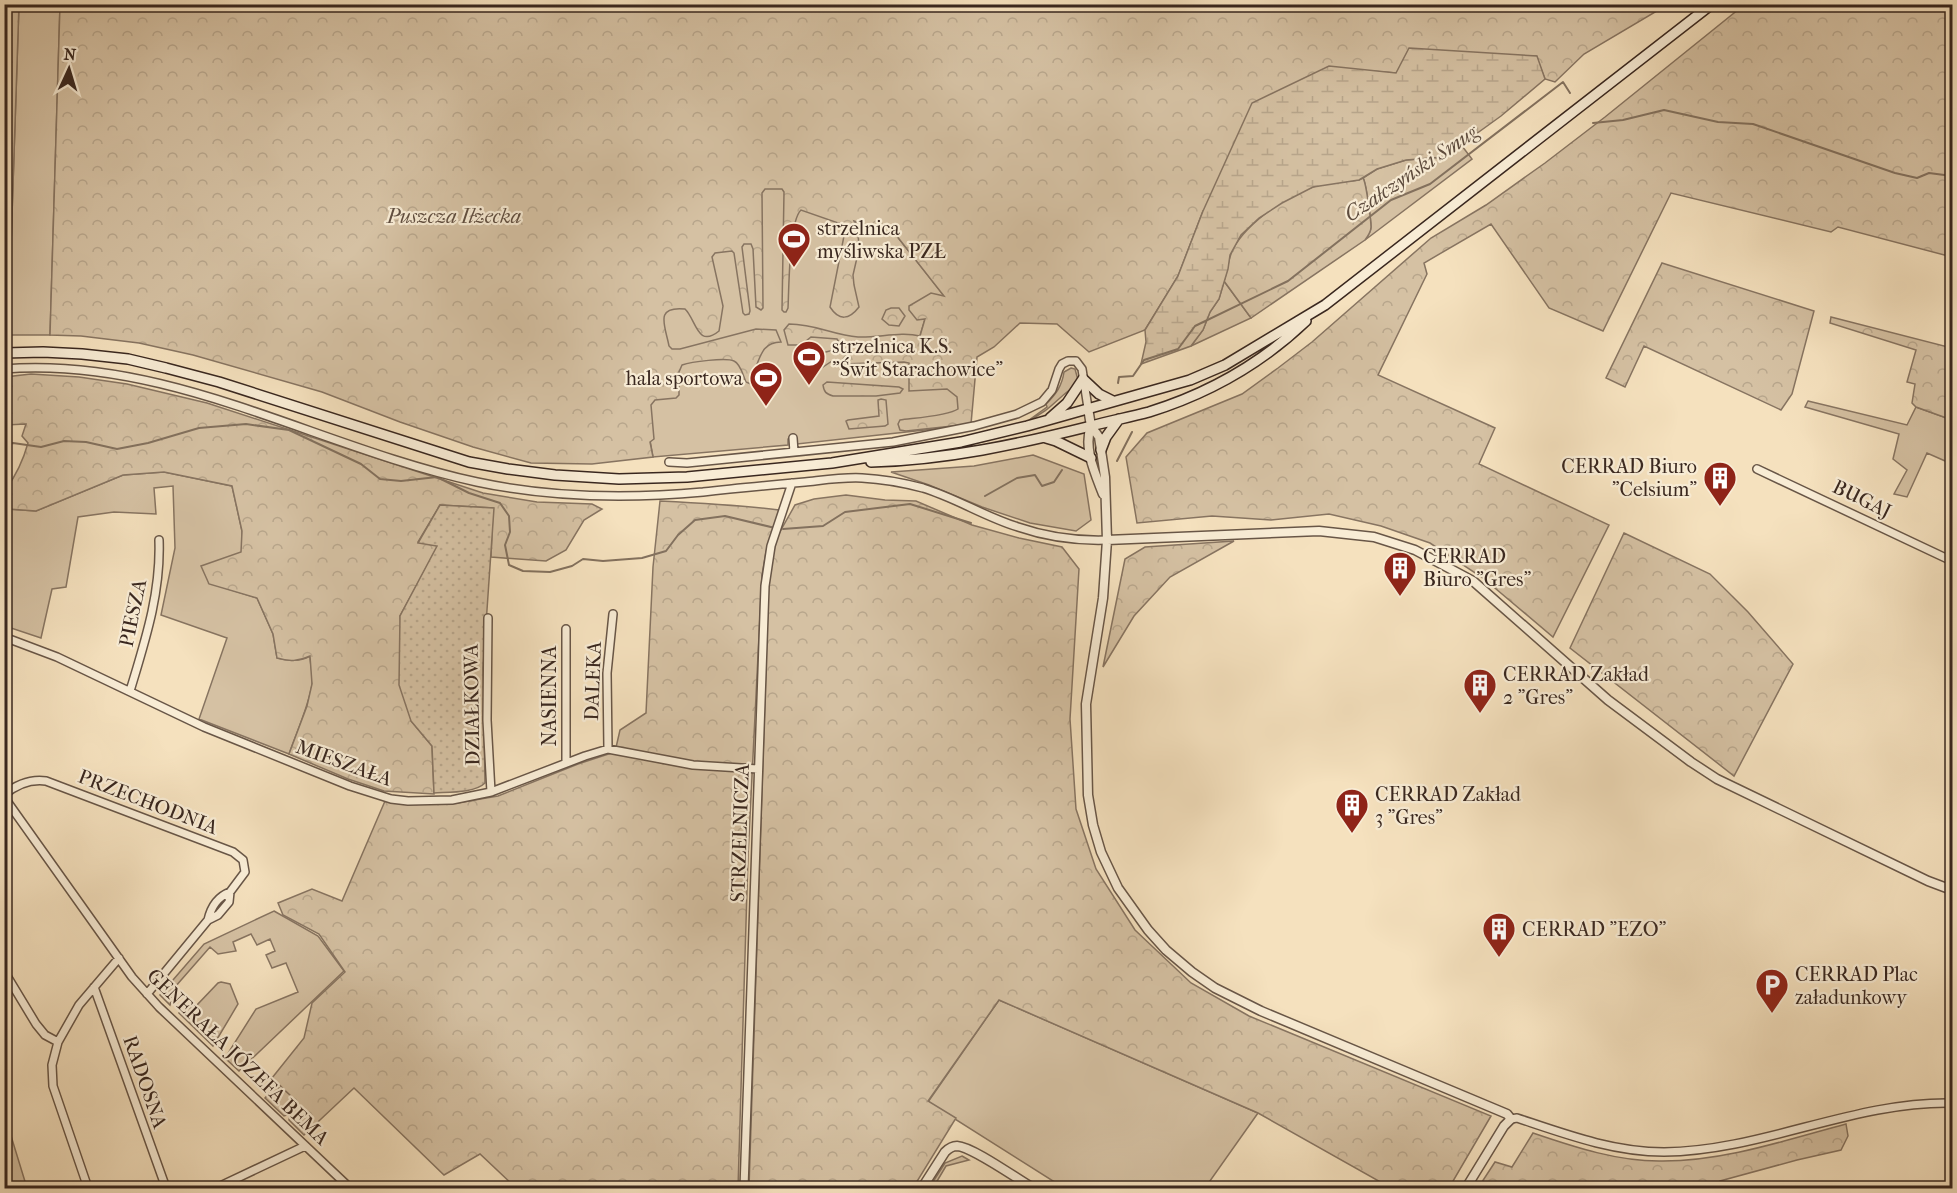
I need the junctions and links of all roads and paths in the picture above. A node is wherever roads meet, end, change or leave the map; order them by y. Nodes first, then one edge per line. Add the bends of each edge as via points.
1 (1713, 4) edge
2 (1318, 310) junction
3 (4, 353) edge
4 (4, 369) edge
5 (1083, 379) junction
6 (1113, 401) junction
7 (1088, 408) junction
8 (1119, 419) junction
9 (1045, 421) junction
10 (1091, 426) junction
11 (793, 438) dead end
12 (1044, 438) junction
13 (1101, 450) junction
14 (794, 452) junction
15 (1091, 458) junction
16 (669, 462) dead end
17 (832, 463) junction
18 (1757, 469) dead end
19 (792, 483) junction
20 (1104, 499) junction
21 (159, 540) dead end
22 (1107, 540) junction
23 (1953, 561) edge
24 (613, 614) dead end
25 (489, 618) dead end
26 (566, 629) dead end
27 (4, 637) edge
28 (130, 691) junction
29 (608, 749) junction
30 (566, 763) junction
31 (758, 769) junction
32 (491, 792) junction
33 (4, 796) edge
34 (1953, 890) edge
35 (119, 958) junction
36 (4, 971) edge
37 (94, 987) junction
38 (147, 994) junction
39 (58, 1042) junction
40 (1953, 1103) edge
41 (1511, 1119) junction
42 (305, 1146) junction
43 (88, 1188) edge
44 (166, 1188) edge
45 (216, 1188) edge
46 (350, 1188) edge
47 (744, 1188) edge
48 (922, 1188) edge
49 (1033, 1188) edge
50 (1466, 1188) edge

1 - 2 main road
2 - 6 main road via 1225,365 1190,380
2 - 8 main road via 1244,370 1176,402
3 - 17 main road via 128,359 219,382 469,462 508,469 619,479 687,477
4 - 19 street via 84,370 164,384 441,472 538,492 650,496
5 - 6 main road
5 - 7 street
5 - 9 main road via 1067,403
5 - 14 street via 1076,361 1065,362 1046,399 1017,414 932,436
6 - 7 main road
7 - 9 main road
7 - 10 street
8 - 10 main road
8 - 13 main road
9 - 17 main road via 960,442
10 - 12 main road
10 - 13 street via 1099,436
10 - 15 street via 1087,437
11 - 14 street
12 - 15 main road
12 - 17 main road via 950,455
13 - 20 street
14 - 16 street
15 - 20 street
18 - 23 street, BUGAJ
19 - 22 street via 852,478 885,480 923,488 1039,534
19 - 31 street, STRZELNICZA via 767,567
20 - 22 street
21 - 28 street, PIESZA via 154,603
22 - 34 street via 1319,531 1374,537 1415,550 1473,581 1608,700 1690,762 1717,779
22 - 41 street via 1103,598 1086,704 1088,795 1101,852 1136,914 1176,960 1227,995
24 - 29 street, DALEKA via 607,672
25 - 32 street, DZIAŁKOWA via 487,720
26 - 30 street, NASIENNA
27 - 28 street, MIESZAŁA
28 - 32 street, MIESZAŁA via 204,727 382,796 424,802
29 - 30 street, MIESZAŁA
29 - 31 street, MIESZAŁA via 693,765
30 - 32 street, MIESZAŁA
31 - 47 street, STRZELNICZA
33 - 35 street, GENERAŁA JÓZEFA BEMA
33 - 38 street, PRZECHODNIA via 35,780 46,781 233,852 243,860 245,871 230,892 211,909 208,920
35 - 37 street
35 - 38 street, GENERAŁA JÓZEFA BEMA
36 - 39 street via 36,1024
37 - 39 street
37 - 44 street, RADOSNA
38 - 42 street, GENERAŁA JÓZEFA BEMA
39 - 43 street via 52,1065 53,1086
40 - 41 street via 1880,1110 1748,1140 1666,1152 1606,1145
41 - 50 street
42 - 45 street
42 - 46 street, GENERAŁA JÓZEFA BEMA
48 - 49 street via 945,1152 957,1146

